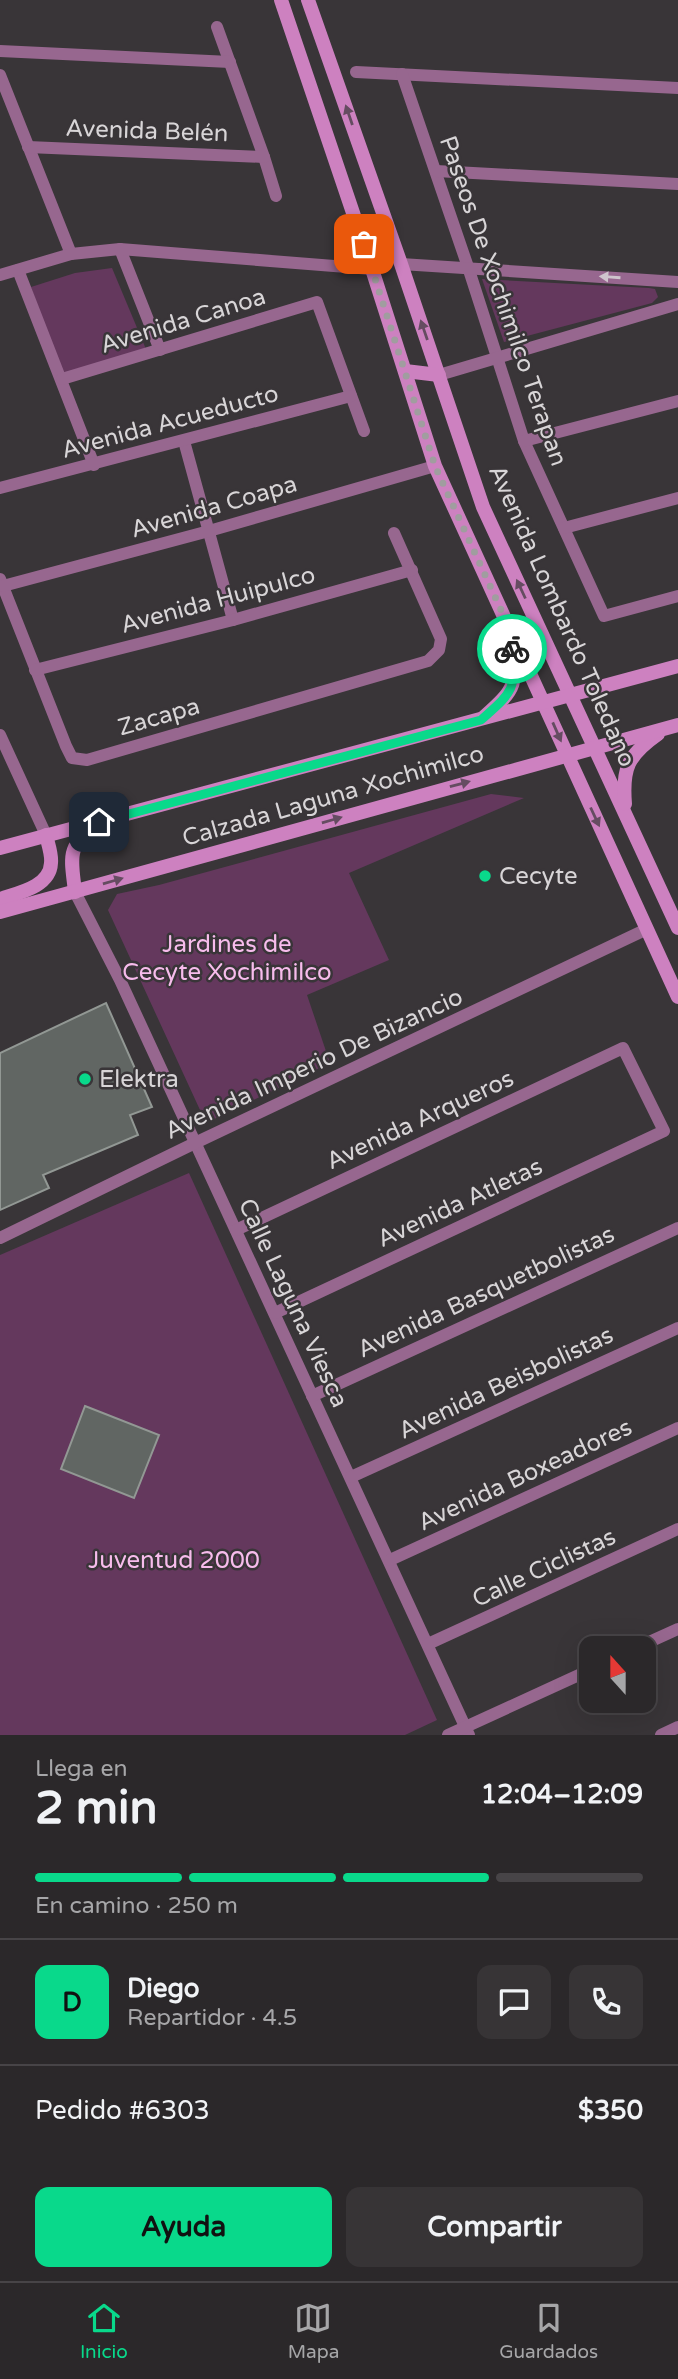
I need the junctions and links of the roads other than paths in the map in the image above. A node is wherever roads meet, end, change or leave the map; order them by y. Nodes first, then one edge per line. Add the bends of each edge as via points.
1 (281, 0) edge
2 (309, 0) edge
3 (217, 27) dead end
4 (0, 51) edge
5 (230, 62) junction
6 (356, 72) dead end
7 (402, 74) junction
8 (0, 75) edge
9 (678, 88) edge
10 (28, 147) junction
11 (264, 157) junction
12 (436, 171) junction
13 (678, 184) edge
14 (276, 197) dead end
15 (120, 249) junction
16 (71, 254) junction
17 (401, 264) junction
18 (468, 267) junction
19 (372, 269) junction
20 (18, 270) junction
21 (0, 275) edge
22 (678, 282) edge
23 (678, 304) edge
24 (160, 350) junction
25 (497, 356) junction
26 (405, 371) junction
27 (439, 375) junction
28 (62, 379) junction
29 (351, 396) junction
30 (678, 401) edge
31 (364, 431) dead end
32 (184, 441) junction
33 (524, 441) junction
34 (94, 465) junction
35 (435, 466) junction
36 (0, 488) edge
37 (678, 498) edge
38 (564, 528) junction
39 (209, 531) junction
40 (394, 533) dead end
41 (412, 570) junction
42 (1, 583) edge
43 (678, 596) edge
44 (233, 620) junction
45 (508, 625) junction
46 (678, 666) edge
47 (35, 670) junction
48 (570, 695) junction
49 (544, 703) junction
50 (481, 720) junction
51 (672, 726) edge
52 (0, 735) edge
53 (595, 747) junction
54 (567, 755) junction
55 (256, 780) junction
56 (625, 813) junction
57 (46, 835) junction
58 (0, 848) edge
59 (75, 892) junction
60 (0, 899) edge
61 (0, 912) edge
62 (678, 928) edge
63 (647, 929) junction
64 (678, 997) edge
65 (664, 1131) joint
66 (195, 1143) junction
67 (678, 1228) edge
68 (236, 1230) junction
69 (0, 1238) edge
70 (275, 1312) junction
71 (678, 1328) edge
72 (312, 1396) junction
73 (678, 1428) edge
74 (351, 1477) junction
75 (678, 1530) edge
76 (390, 1560) junction
77 (678, 1629) edge
78 (656, 1639) edge
79 (428, 1644) junction
80 (579, 1675) edge
81 (678, 1727) edge
82 (467, 1731) edge
83 (447, 1735) edge
84 (661, 1735) edge

1 - 19 main road
17 -> 2 main road, Avenida Lombardo Toledano
3 - 5 street
4 - 5 street
5 - 11 street
6 - 7 street
7 - 9 street
7 - 12 street, Paseos De Xochimilco Terapan
8 - 10 street
10 - 11 street, Avenida Belén
10 - 16 street
11 - 14 street
12 - 13 street
12 - 18 street, Paseos De Xochimilco Terapan
15 - 16 street
15 - 19 street
15 - 24 street
16 - 20 street
17 - 18 street
27 -> 17 main road, Avenida Lombardo Toledano
22 -> 18 street
18 - 25 street, Paseos De Xochimilco Terapan
19 - 26 main road
20 - 21 street
20 - 28 street
23 - 25 street
24 - 28 street, Avenida Canoa
24 - 29 street, Avenida Canoa via 317,302
25 - 27 street
25 - 33 street, Paseos De Xochimilco Terapan
26 - 27 main road
26 - 35 main road
48 -> 27 main road, Avenida Lombardo Toledano via 483,507
28 - 34 street
29 - 31 street
29 - 32 street, Avenida Acueducto
30 - 33 street
32 - 34 street, Avenida Acueducto
32 - 39 street
33 - 38 street, Paseos De Xochimilco Terapan
34 - 36 street, Avenida Acueducto
35 - 39 street, Avenida Coapa
35 - 45 main road
37 - 38 street
38 - 43 street, Paseos De Xochimilco Terapan via 604,616
39 - 42 street, Avenida Coapa
39 - 44 street
40 - 41 street
41 - 44 street, Avenida Huipulco
41 - 47 street, Zacapa via 441,639 439,650 428,661 87,760 72,758
42 - 47 street, Zacapa
44 - 47 street, Avenida Huipulco
45 - 49 main road
45 - 50 main road via 513,684
46 - 48 main road, Calzada Laguna Xochimilco
48 - 49 main road, Calzada Laguna Xochimilco
48 - 53 main road, Avenida Lombardo Toledano
49 - 50 main road, Calzada Laguna Xochimilco
49 -> 54 main road
50 - 55 main road, Calzada Laguna Xochimilco
51 - 53 main road, Calzada Laguna Xochimilco
51 - 56 main road via 633,755 625,770
52 - 57 street
53 - 54 main road, Calzada Laguna Xochimilco
53 - 56 main road, Avenida Lombardo Toledano
59 -> 54 main road, Calzada Laguna Xochimilco
54 -> 63 main road
55 - 57 main road, Calzada Laguna Xochimilco
55 - 59 main road via 223,797 85,835 74,847 72,858
56 - 62 main road, Avenida Lombardo Toledano
57 - 58 main road, Calzada Laguna Xochimilco
57 - 60 main road via 52,862 45,878 35,887
59 - 61 main road, Calzada Laguna Xochimilco
59 - 66 street, Calle Laguna Viesca
63 - 64 main road
63 - 66 street, Avenida Imperio De Bizancio
65 - 68 street, Avenida Arqueros via 623,1048
65 - 70 street, Avenida Atletas
66 - 68 street, Calle Laguna Viesca
66 - 69 street, Avenida Imperio De Bizancio
67 - 72 street, Avenida Basquetbolistas
68 - 70 street, Calle Laguna Viesca
70 - 72 street, Calle Laguna Viesca
71 - 74 street, Avenida Beisbolistas
72 - 74 street, Calle Laguna Viesca
73 - 76 street, Avenida Boxeadores
74 - 76 street, Calle Laguna Viesca
75 - 79 street, Calle Ciclistas
76 - 79 street, Calle Laguna Viesca
77 - 78 street
79 - 82 street, Calle Laguna Viesca
80 - 82 street
81 - 84 street
82 - 83 street

